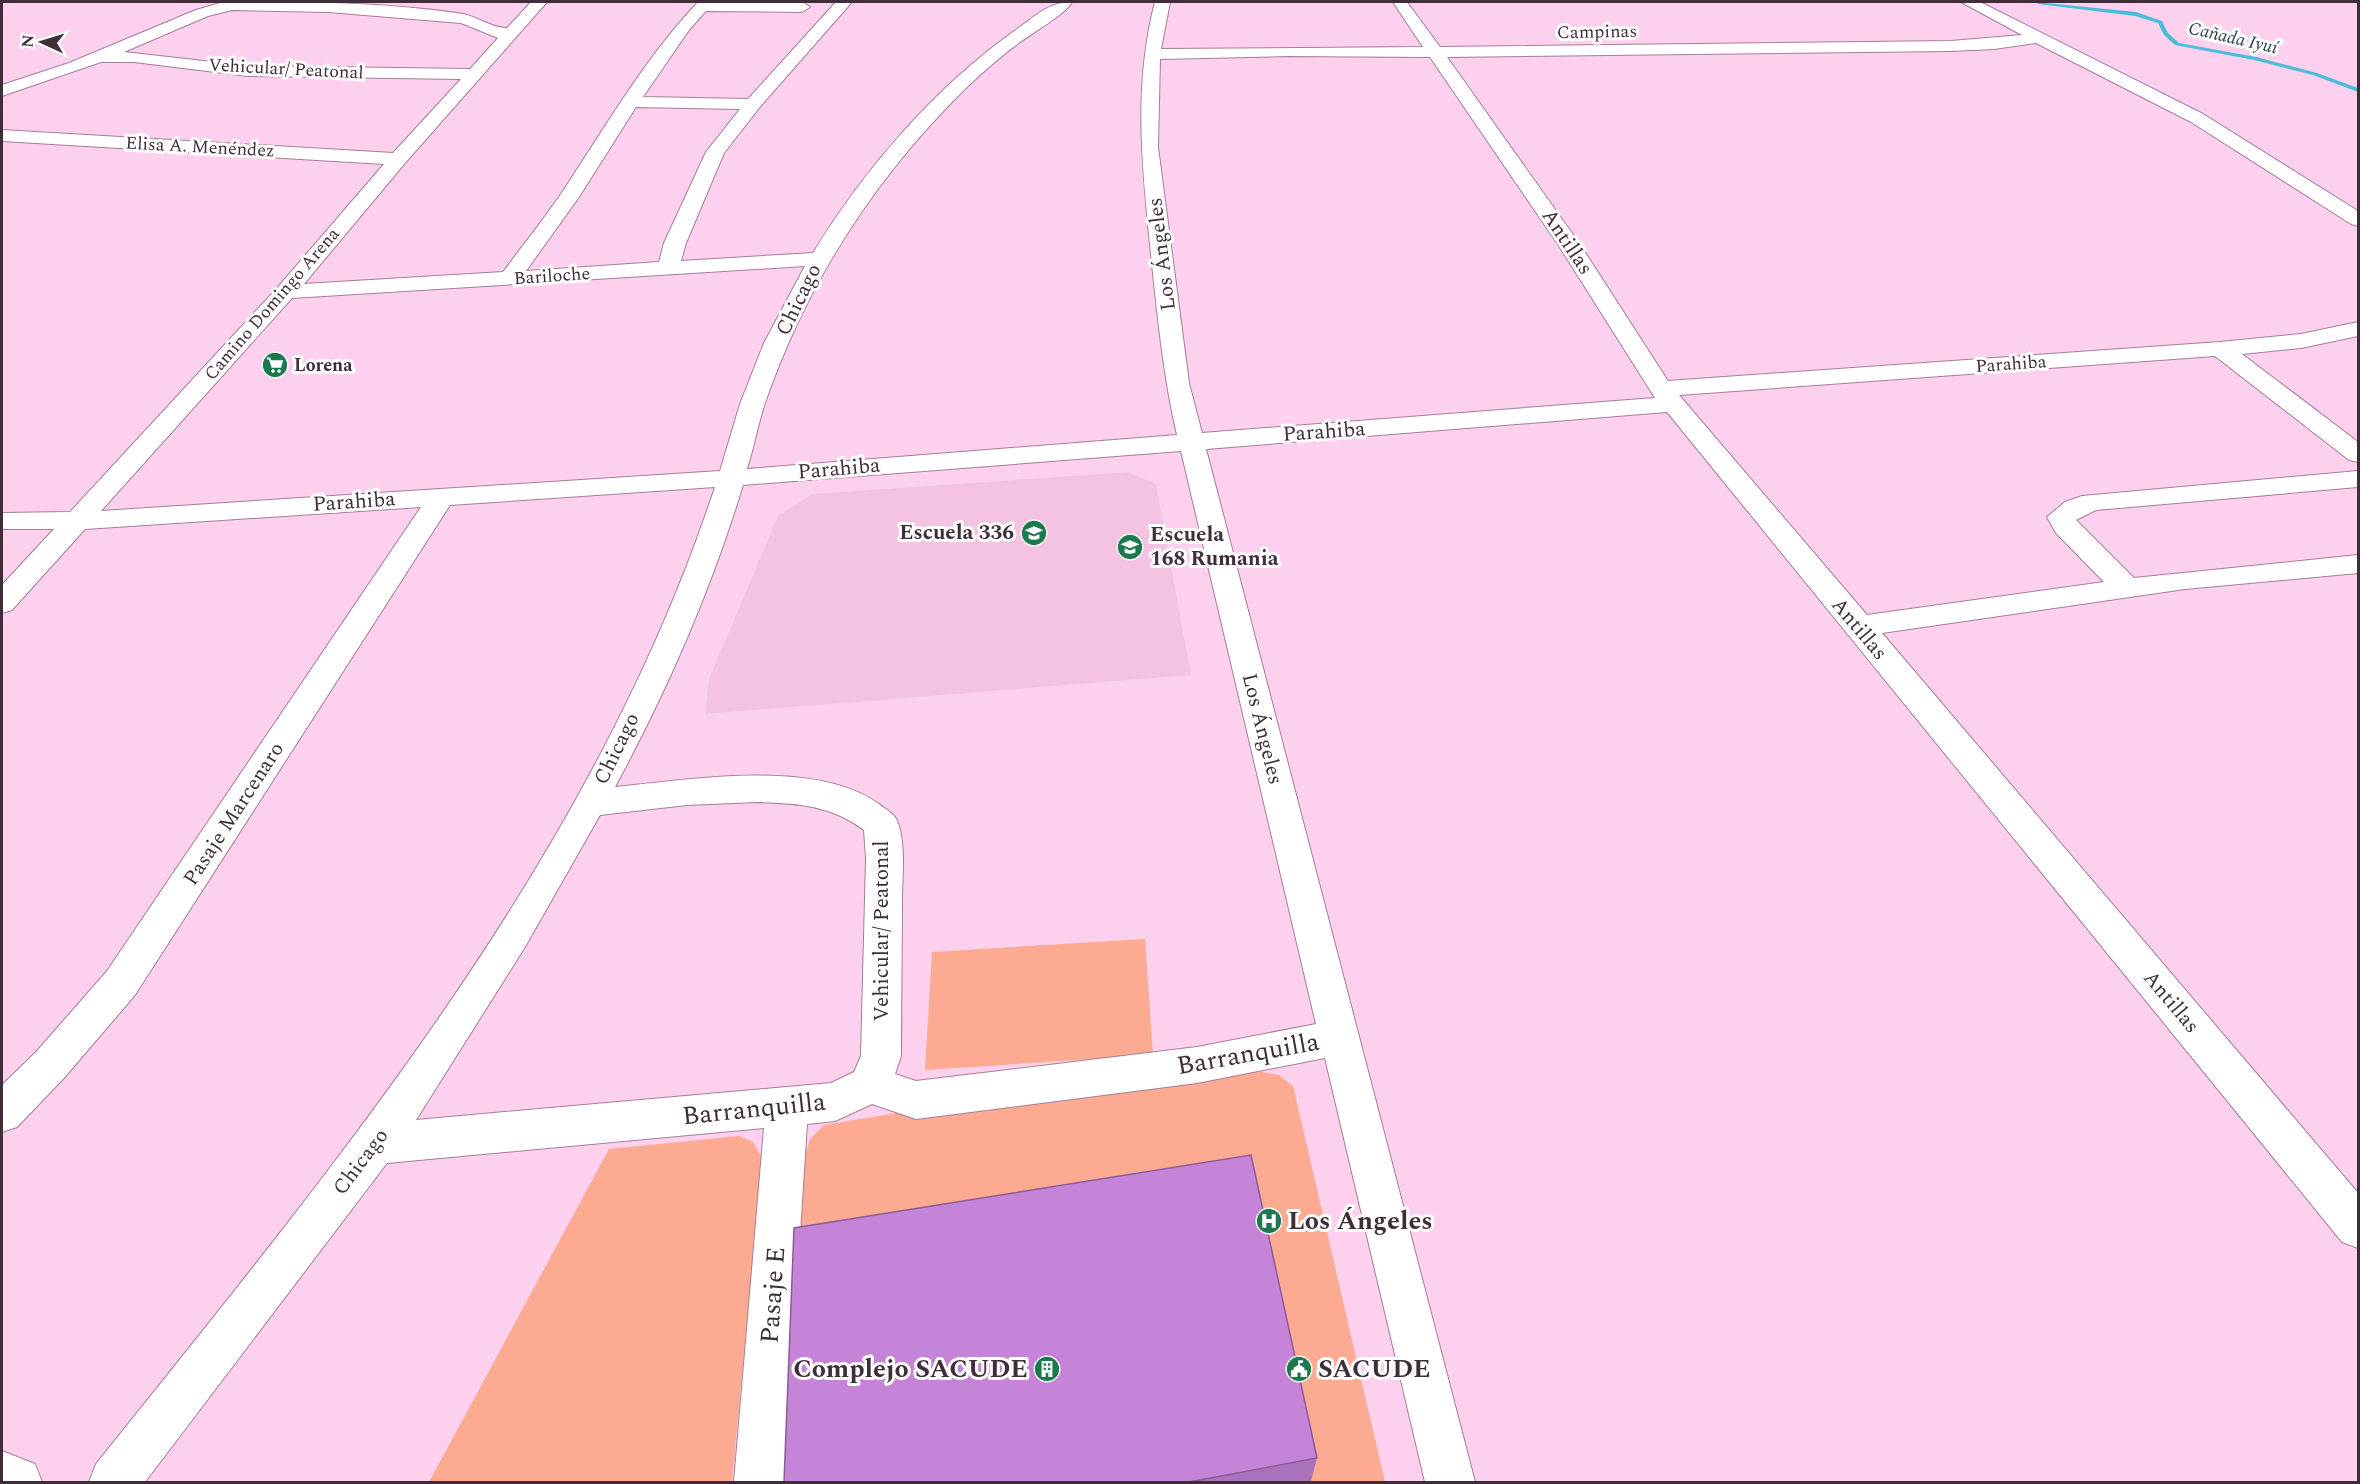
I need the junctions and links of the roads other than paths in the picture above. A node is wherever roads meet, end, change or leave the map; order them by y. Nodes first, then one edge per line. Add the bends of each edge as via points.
1 (538, 2) edge
2 (1065, 2) edge
3 (1162, 2) edge
4 (1400, 2) edge
5 (1969, 2) edge
6 (231, 3) edge
7 (704, 4) edge
8 (733, 4) edge
9 (841, 4) edge
10 (802, 7) junction
11 (464, 19) junction
12 (822, 24) junction
13 (682, 27) junction
14 (511, 33) junction
15 (2041, 37) junction
16 (1437, 53) junction
17 (1152, 54) junction
18 (99, 57) junction
19 (474, 74) junction
20 (2, 91) edge
21 (630, 102) junction
22 (753, 104) junction
23 (2, 135) edge
24 (398, 159) junction
25 (2358, 220) edge
26 (819, 259) junction
27 (668, 269) junction
28 (509, 279) junction
29 (286, 292) junction
30 (2358, 329) edge
31 (2220, 349) junction
32 (1669, 397) junction
33 (1191, 441) junction
34 (2358, 454) edge
35 (731, 478) junction
36 (2358, 479) edge
37 (442, 496) junction
38 (2, 520) edge
39 (77, 521) junction
40 (2358, 564) edge
41 (2127, 588) junction
42 (2, 603) edge
43 (1857, 627) junction
44 (590, 803) junction
45 (1338, 1038) junction
46 (870, 1085) junction
47 (787, 1107) junction
48 (2, 1113) edge
49 (376, 1144) junction
50 (2358, 1226) edge
51 (2, 1476) edge
52 (17, 1482) edge
53 (114, 1482) edge
54 (759, 1482) edge
55 (1450, 1482) edge

1 - 11 street
1 - 14 street, Camino Domingo Arena
2 - 26 street, Chicago via 949,92 895,150
3 - 17 street, Los Ángeles
4 - 16 street, Antillas
5 - 15 street
6 - 11 street
6 - 18 street
7 - 8 street
7 - 13 street
8 - 10 street
8 - 13 street
9 - 10 street
9 - 12 street
10 - 12 street
11 - 14 street via 496,33
12 - 22 street
13 - 21 street
14 - 19 street, Camino Domingo Arena
15 - 16 street, Campinas via 1951,46
15 - 25 street via 2197,118
16 - 17 street, Campinas
16 - 32 street, Antillas
17 - 33 street, Los Ángeles via 1149,147 1177,383
18 - 19 street, Vehicular/ Peatonal via 134,57 248,70
18 - 20 street
19 - 24 street, Camino Domingo Arena
21 - 22 street
21 - 28 street via 588,170
22 - 27 street via 715,152 675,243
23 - 24 street, Elisa A. Menéndez
24 - 29 street, Camino Domingo Arena
26 - 27 street, Bariloche
26 - 35 street, Chicago via 752,405
27 - 28 street, Bariloche
28 - 29 street, Bariloche
29 - 39 street, Camino Domingo Arena
30 - 31 street, Parahiba via 2301,341
31 - 32 street, Parahiba
31 - 34 street
32 - 33 street, Parahiba
32 - 43 street, Antillas
33 - 35 street, Parahiba
33 - 45 street, Los Ángeles
35 - 37 street, Parahiba
35 - 44 street, Chicago via 675,630
36 - 41 street via 2092,502 2061,517 2066,527
37 - 39 street, Parahiba
37 - 48 street, Pasaje Marcenaro via 120,983 50,1065
38 - 39 street, Parahiba
39 - 42 street, Camino Domingo Arena
40 - 41 street
41 - 43 street
43 - 50 street, Antillas
44 - 46 street, Vehicular/ Peatonal via 759,788 807,793 851,804 882,824 881,1056
44 - 49 street, Chicago via 532,906
45 - 46 street, Barranquilla via 1197,1065 916,1100
45 - 55 street, Los Ángeles
46 - 47 street, Barranquilla via 835,1102
47 - 49 street, Barranquilla
47 - 54 street, Pasaje E
49 - 53 street, Chicago
51 - 52 street

